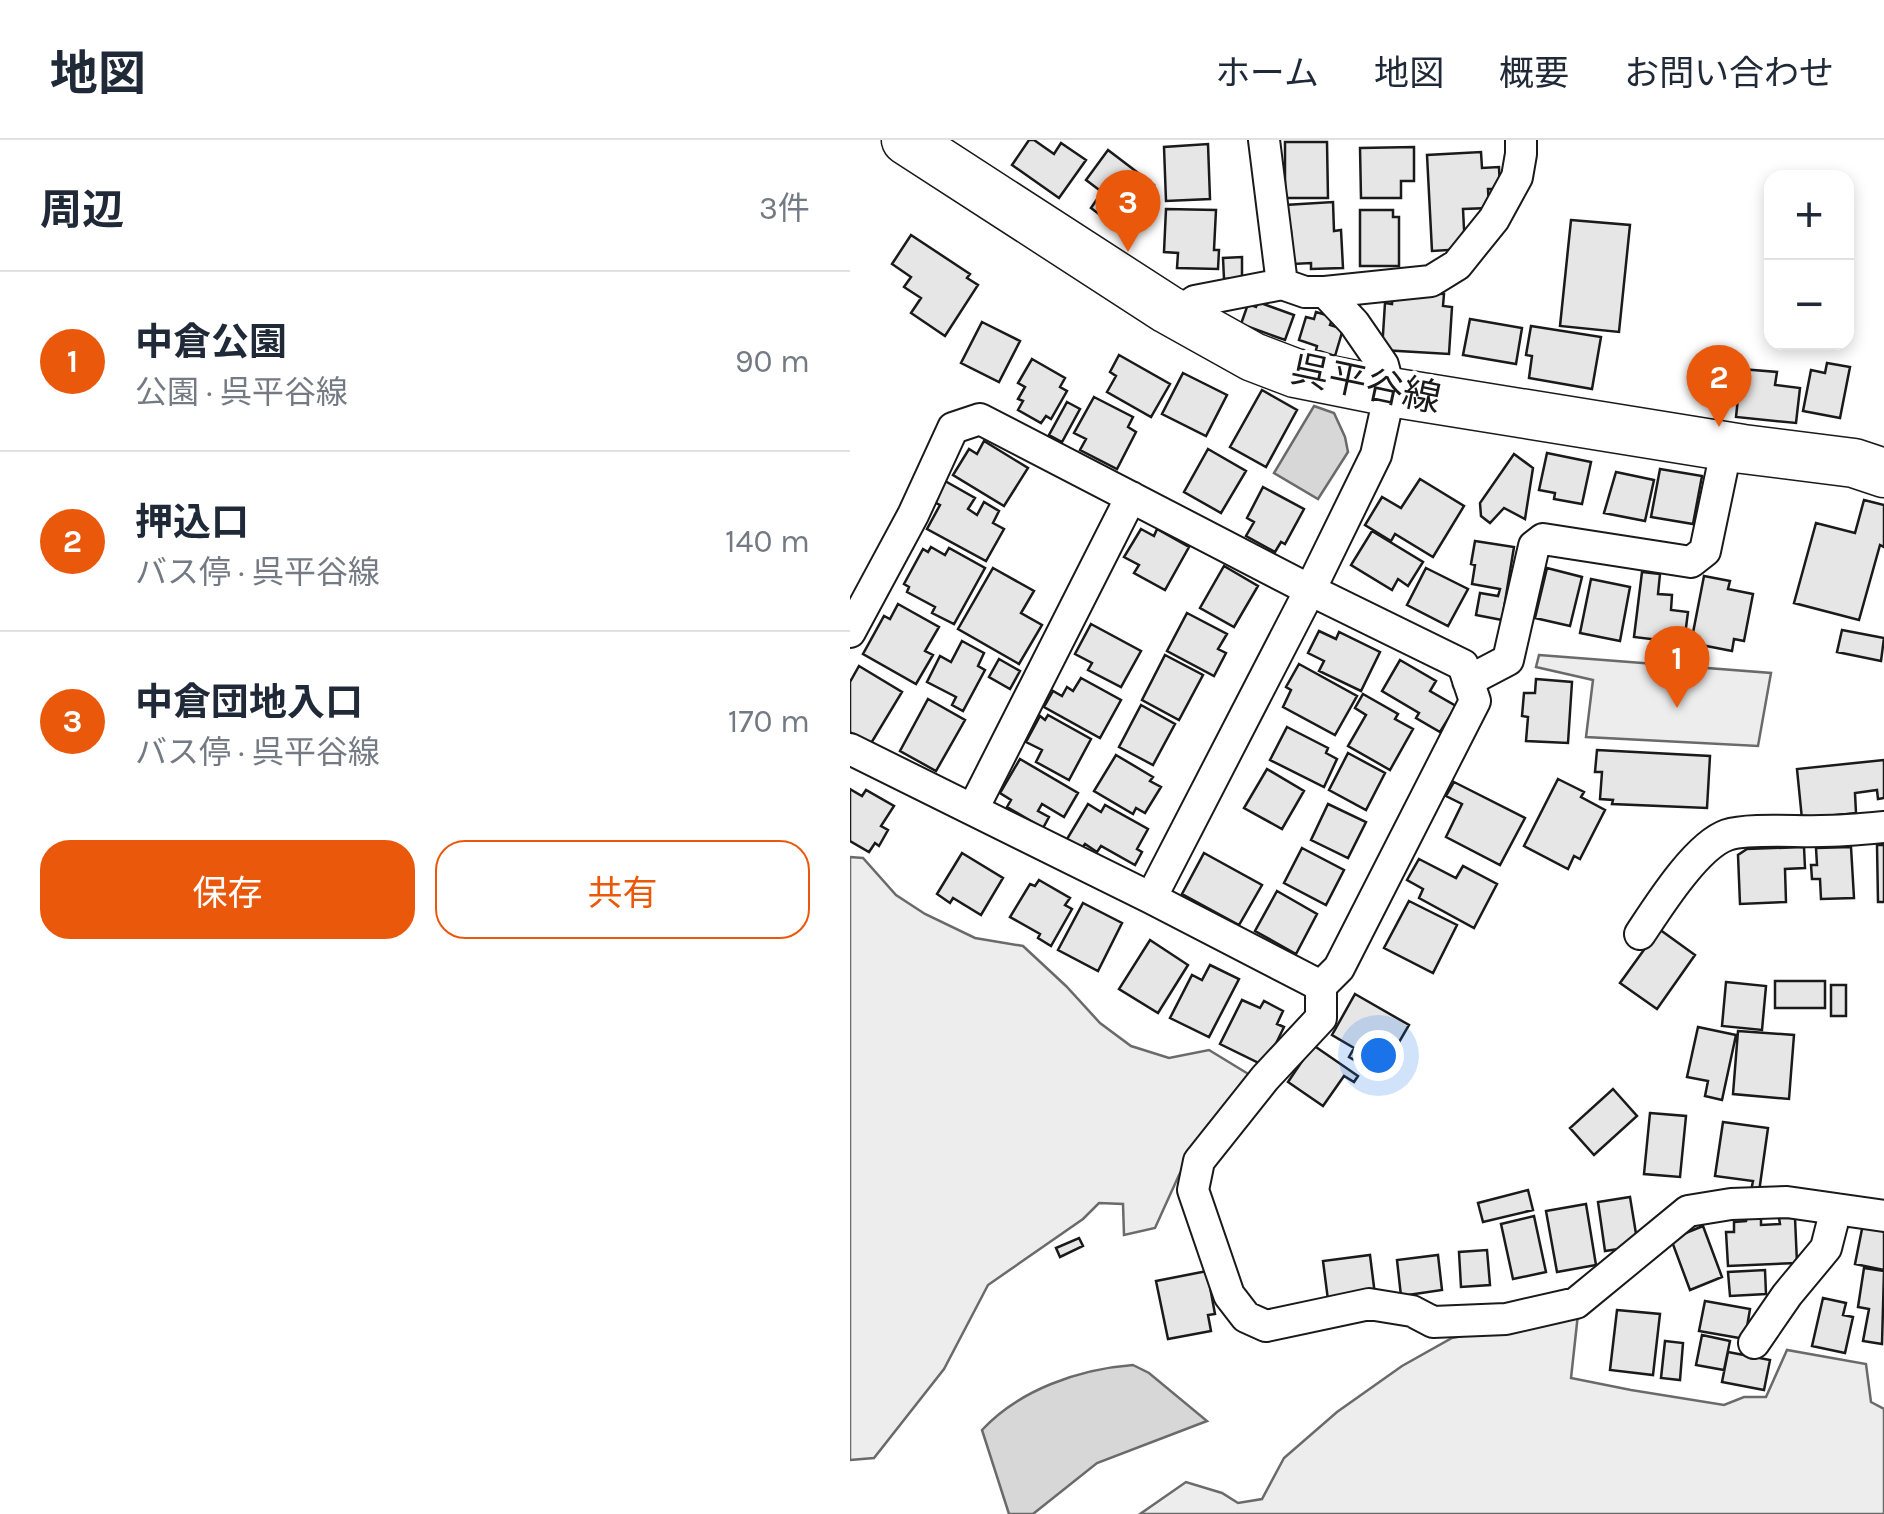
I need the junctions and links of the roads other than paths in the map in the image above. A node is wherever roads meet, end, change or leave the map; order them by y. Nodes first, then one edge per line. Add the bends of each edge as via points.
1 (906, 140) edge
2 (1264, 140) edge
3 (1521, 140) edge
4 (1282, 284) junction
5 (1325, 292) junction
6 (1176, 314) junction
7 (1390, 392) junction
8 (1727, 446) junction
9 (1884, 473) edge
10 (1131, 497) junction
11 (1310, 590) junction
12 (850, 632) edge
13 (1468, 681) junction
14 (850, 749) edge
15 (973, 808) junction
16 (1884, 827) edge
17 (1151, 898) junction
18 (1640, 934) dead end
19 (1321, 986) junction
20 (1836, 1209) junction
21 (1884, 1216) edge
22 (1754, 1343) dead end

1 - 6 main road, 呉平谷線
2 - 4 street
3 - 5 street via 1508,196 1457,265 1431,281
4 - 5 street
4 - 6 street via 1195,302
5 - 7 street via 1383,364
6 - 7 main road, 呉平谷線 via 1294,373
7 - 8 main road, 呉平谷線
7 - 11 street via 1376,454
8 - 9 main road, 呉平谷線
8 - 13 street via 1704,552 1691,562 1543,539 1534,546 1508,660
10 - 11 street
10 - 12 street via 980,419 953,428
10 - 15 street
11 - 13 street via 1464,665
11 - 17 street
13 - 19 street via 1475,701 1339,968
14 - 15 street
15 - 17 street
16 - 18 street via 1726,836 1697,857
17 - 19 street
19 - 20 street via 1321,1018 1199,1161 1193,1190 1229,1295 1246,1316 1266,1326 1369,1304 1433,1322 1506,1319 1576,1303 1688,1211 1787,1202
20 - 21 street
20 - 22 street via 1826,1248

